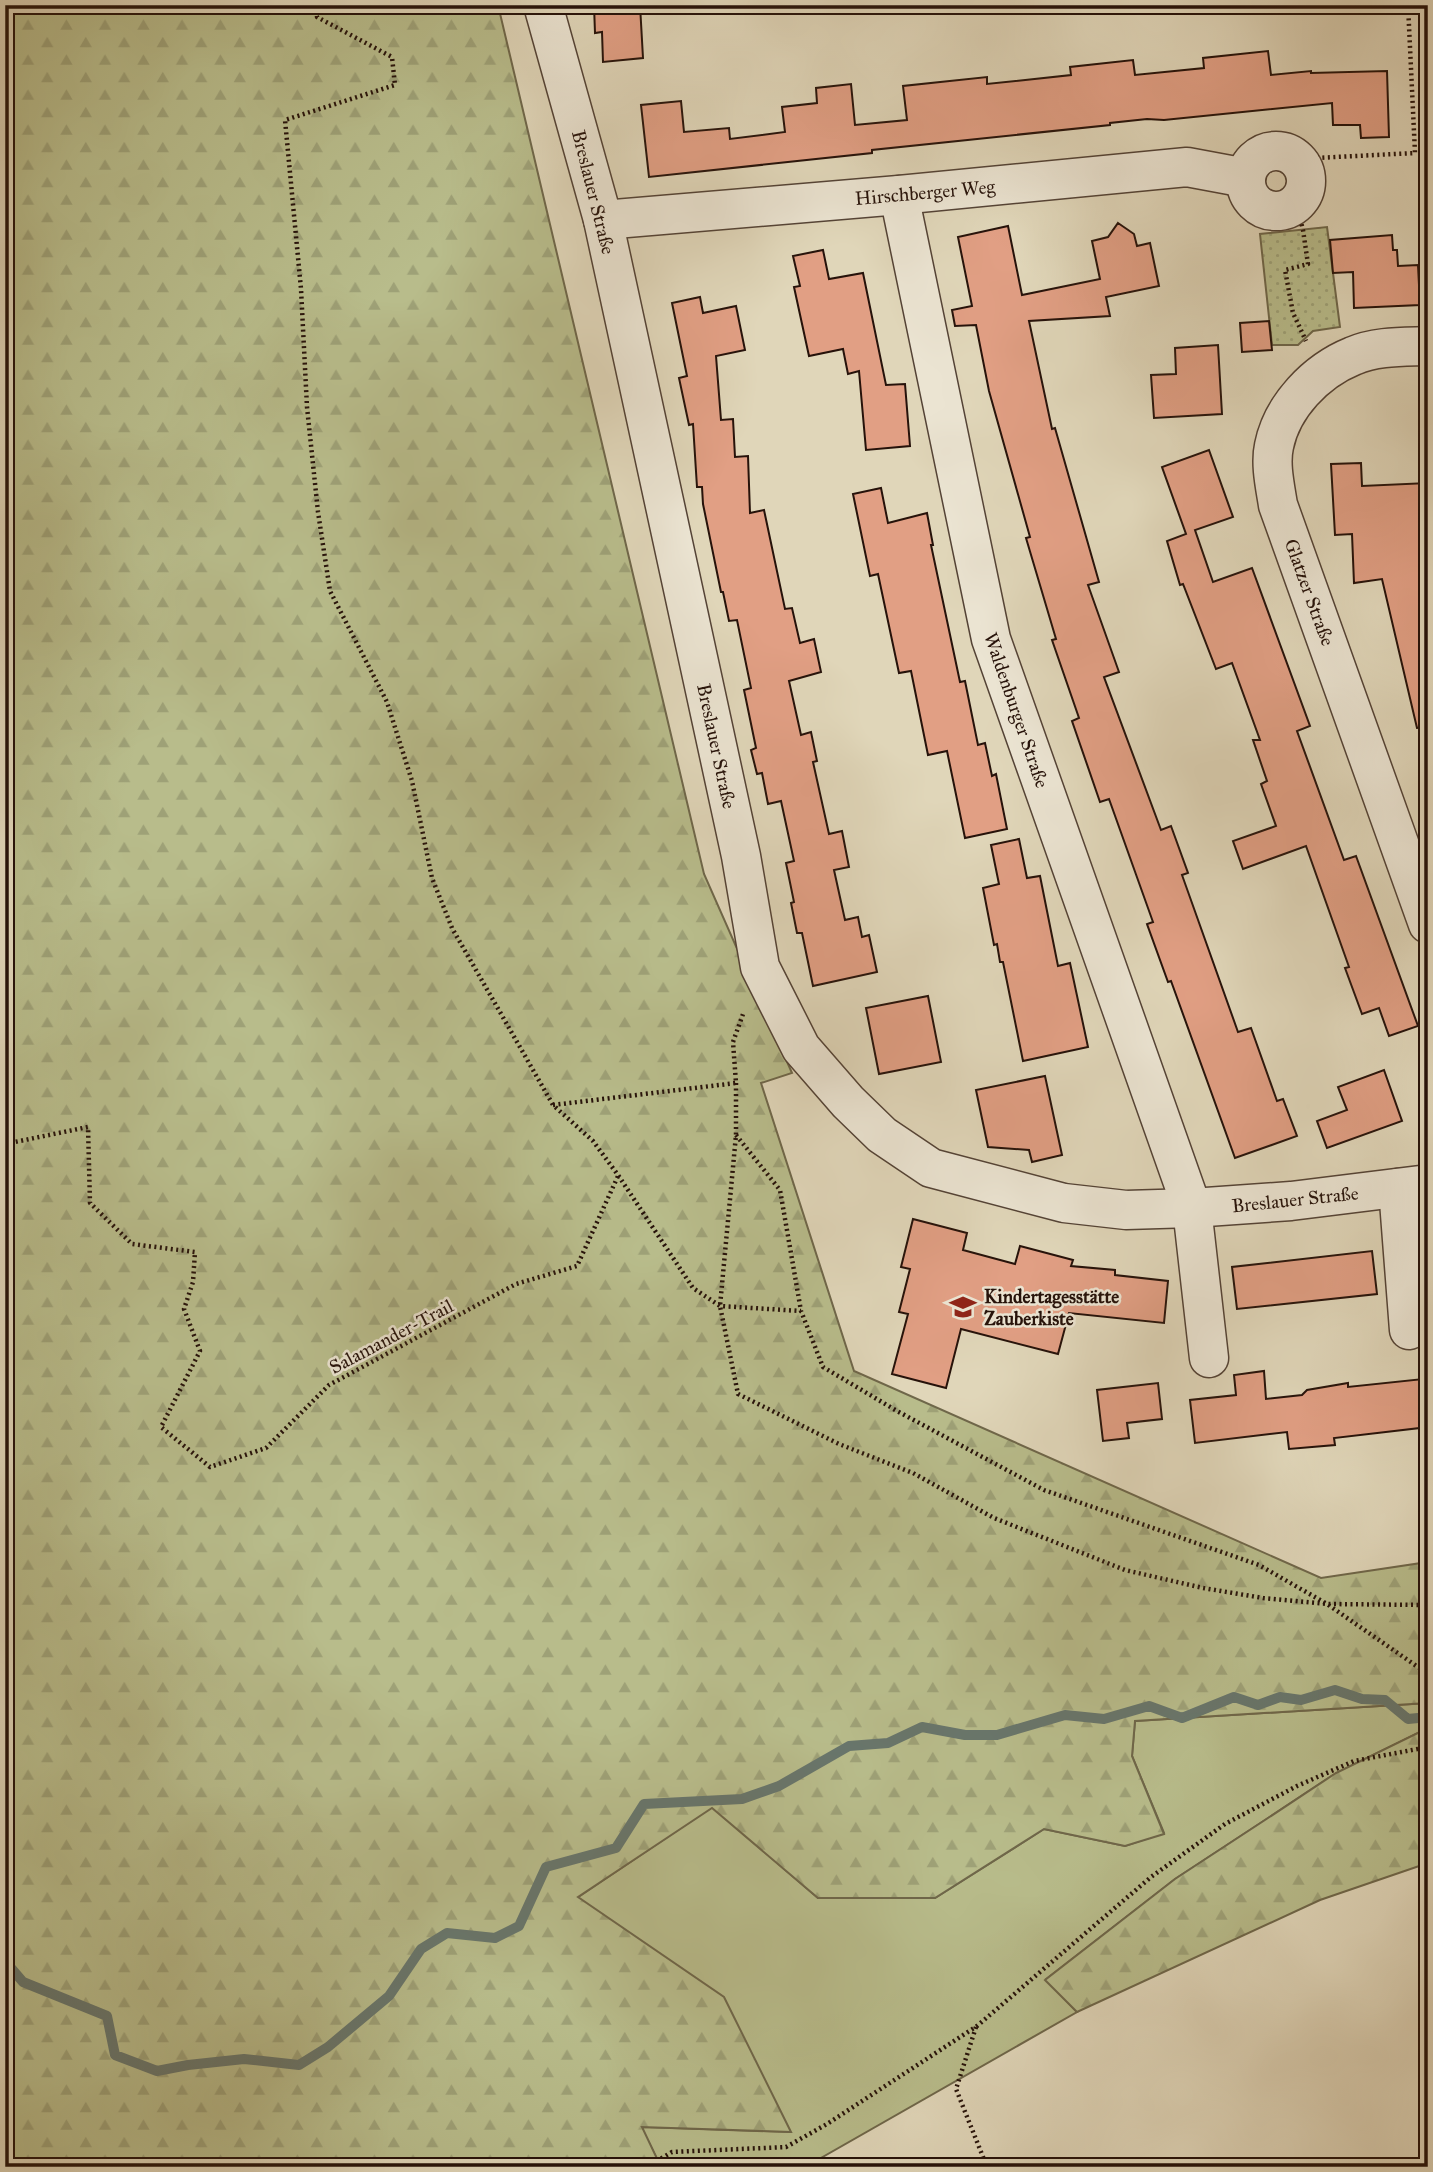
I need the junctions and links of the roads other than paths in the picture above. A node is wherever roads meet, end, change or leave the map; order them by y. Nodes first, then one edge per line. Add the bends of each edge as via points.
1 (543, 5) edge
2 (1246, 178) junction
3 (899, 195) junction
4 (603, 220) junction
5 (1428, 346) edge
6 (1424, 903) edge
7 (1413, 1186) edge
8 (1192, 1208) junction
9 (1409, 1330) dead end
10 (1209, 1358) dead end

1 - 4 street, Breslauer Straße
2 - 2 street via 1253,160 1271,151 1290,154 1300,186 1288,209 1267,210 1251,198
2 - 3 street, Hirschberger Weg via 1186,167
3 - 4 street, Hirschberger Weg
3 - 8 street, Waldenburger Straße via 991,639
4 - 8 street, Breslauer Straße via 761,967 801,1048 882,1135 931,1168 1064,1203 1126,1210
5 - 6 street, Glatzer Straße via 1354,355 1320,374 1295,399 1273,446 1278,505
7 - 8 street, Breslauer Straße
7 - 9 street, Breslauer Straße
8 - 10 street

